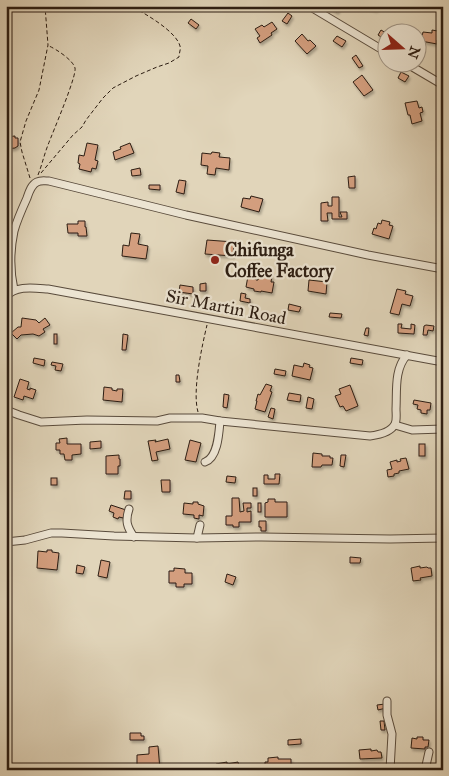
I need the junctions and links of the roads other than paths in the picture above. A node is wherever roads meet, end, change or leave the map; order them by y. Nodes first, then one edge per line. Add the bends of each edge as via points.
1 (309, 6) edge
2 (376, 46) edge
3 (421, 72) edge
4 (443, 85) edge
5 (443, 269) edge
6 (11, 286) edge
7 (6, 298) edge
8 (407, 355) junction
9 (443, 362) edge
10 (6, 410) edge
11 (220, 422) junction
12 (395, 425) junction
13 (443, 429) edge
14 (205, 462) dead end
15 (129, 509) dead end
16 (200, 525) dead end
17 (134, 537) junction
18 (197, 538) junction
19 (443, 538) edge
20 (6, 542) edge
21 (387, 701) dead end
22 (429, 752) dead end
23 (390, 770) edge
24 (425, 770) edge

1 - 2 street
3 - 4 street
5 - 6 street via 39,181 32,186 14,231
6 - 7 street
6 - 8 street, Sir Martin Road via 48,289
8 - 9 street, Sir Martin Road
8 - 12 street via 399,368
10 - 11 street via 41,422 176,418
11 - 12 street via 370,436
11 - 14 street via 213,455
12 - 13 street via 412,430
15 - 17 street via 126,518
16 - 18 street
17 - 18 street
17 - 20 street via 62,533
18 - 19 street
21 - 23 street via 392,734
22 - 24 street

